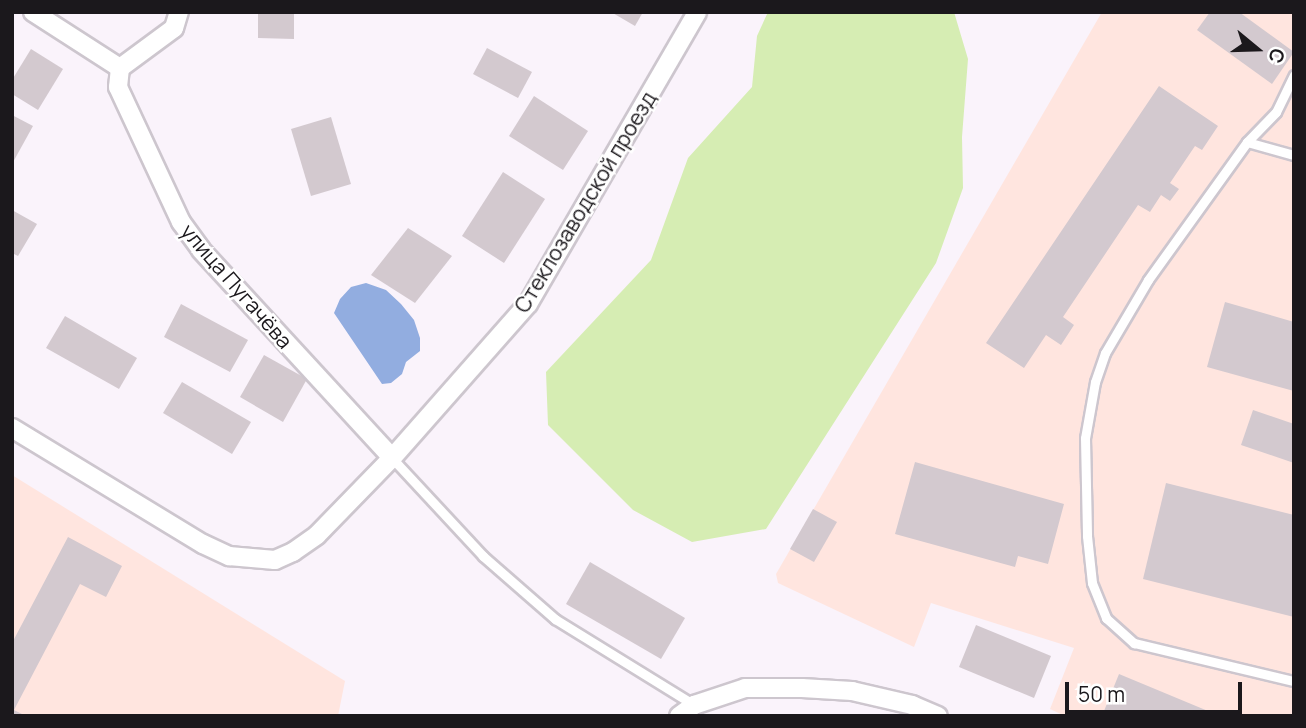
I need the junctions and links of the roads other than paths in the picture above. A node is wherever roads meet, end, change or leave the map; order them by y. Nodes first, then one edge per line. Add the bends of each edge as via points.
1 (33, 12) edge
2 (179, 12) edge
3 (697, 12) edge
4 (120, 68) junction
5 (1294, 75) edge
6 (1248, 142) junction
7 (1294, 155) edge
8 (12, 429) edge
9 (392, 458) junction
10 (1294, 681) edge
11 (694, 705) junction
12 (679, 716) edge
13 (938, 716) edge

1 - 4 street
2 - 4 street via 174,28
3 - 9 street, Стеклозаводской проезд via 528,304
4 - 9 street, улица Пугачёва via 118,87 181,222 201,250
5 - 6 lane via 1276,112
6 - 7 lane
6 - 10 lane via 1148,280 1105,353 1085,438 1087,537 1091,583 1106,618 1134,643
8 - 9 street, Стеклозаводской проезд via 203,544 229,556 275,560 317,535
9 - 11 lane via 483,556 555,619
11 - 12 street
11 - 13 street via 745,688 802,688 852,691

